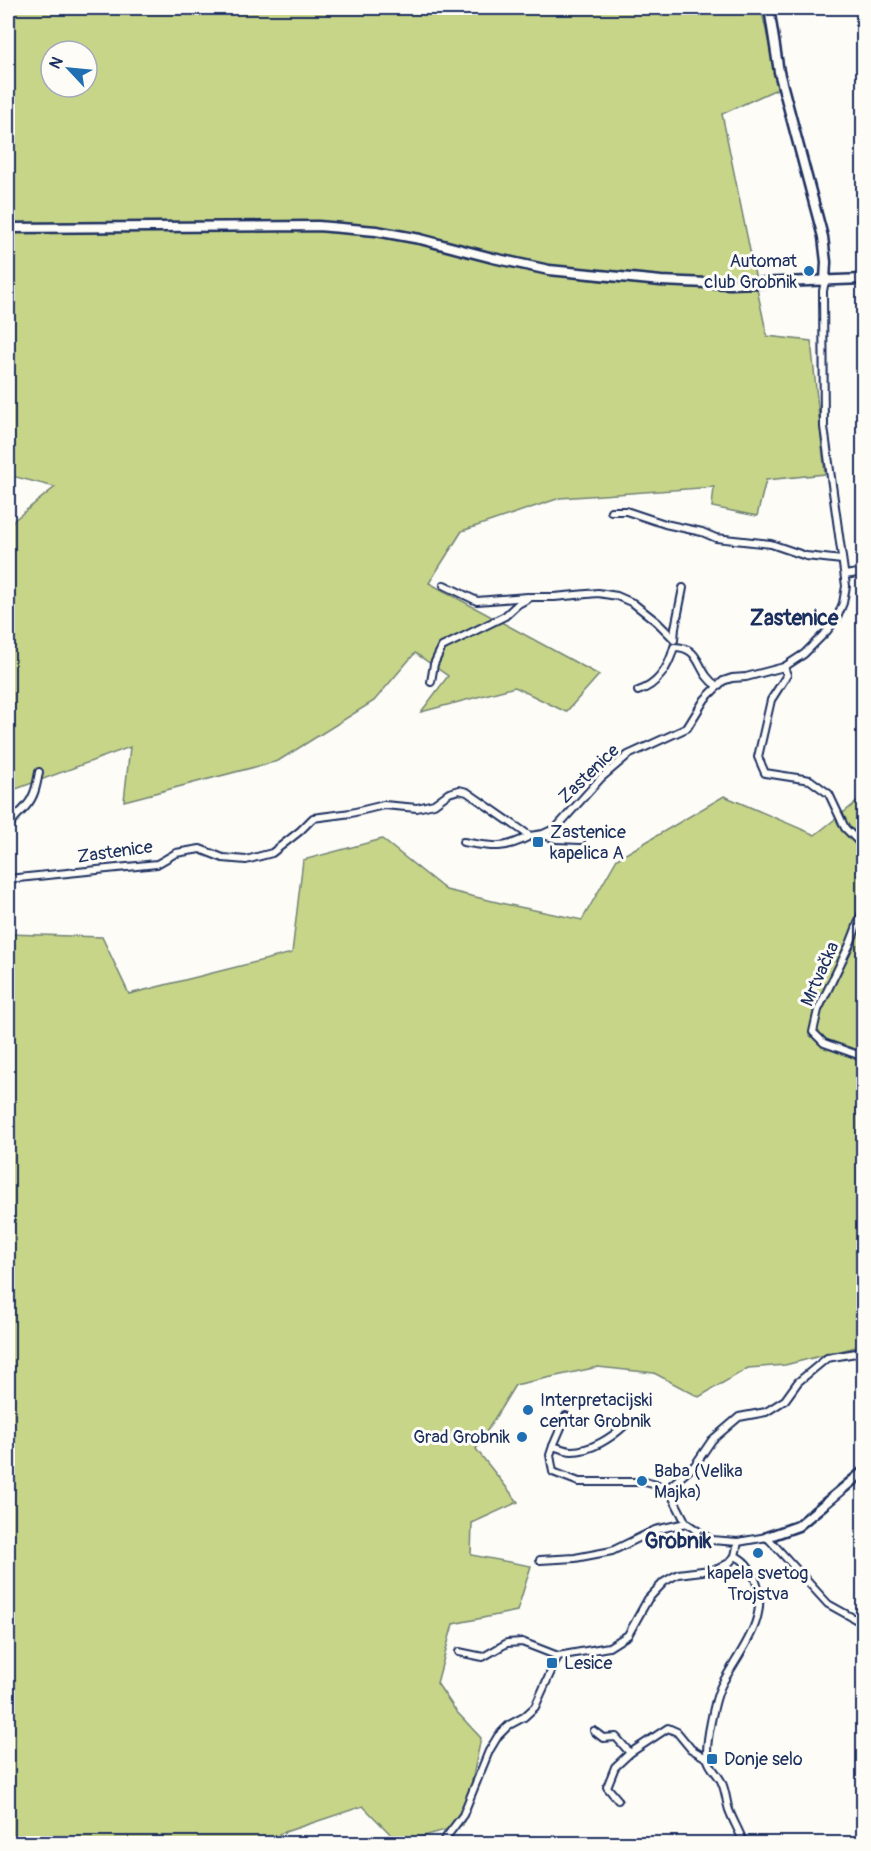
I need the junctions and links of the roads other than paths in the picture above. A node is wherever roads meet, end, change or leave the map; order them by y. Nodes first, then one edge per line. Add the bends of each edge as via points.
1 (769, 8) edge
2 (8, 228) edge
3 (864, 279) edge
4 (825, 281) junction
5 (611, 511) dead end
6 (842, 560) junction
7 (864, 572) edge
8 (844, 576) junction
9 (444, 585) dead end
10 (683, 588) dead end
11 (531, 597) junction
12 (674, 639) junction
13 (674, 647) junction
14 (784, 667) junction
15 (431, 682) dead end
16 (717, 686) junction
17 (638, 691) dead end
18 (39, 772) dead end
19 (8, 828) edge
20 (543, 834) junction
21 (530, 836) junction
22 (581, 840) dead end
23 (463, 842) dead end
24 (864, 847) edge
25 (8, 879) edge
26 (864, 908) edge
27 (864, 1056) edge
28 (864, 1353) edge
29 (566, 1416) dead end
30 (624, 1426) dead end
31 (553, 1446) junction
32 (864, 1471) edge
33 (668, 1488) junction
34 (686, 1523) junction
35 (767, 1538) junction
36 (738, 1542) junction
37 (735, 1556) junction
38 (540, 1560) dead end
39 (864, 1624) edge
40 (459, 1652) dead end
41 (558, 1656) junction
42 (594, 1731) dead end
43 (630, 1753) junction
44 (708, 1759) junction
45 (618, 1800) dead end
46 (441, 1844) edge
47 (744, 1844) edge

1 - 4 main road via 778,72 823,237
2 - 4 main road via 318,226 420,239 549,270 730,284
3 - 4 main road
4 - 6 street via 824,427
5 - 6 street via 626,511 716,538 771,544 806,556
6 - 8 street
7 - 8 street
8 - 14 street via 846,586 837,618 804,654
9 - 11 street via 477,601
10 - 12 street
11 - 12 street via 598,593 617,596 633,603
11 - 15 street via 505,616 442,647
12 - 13 street
13 - 16 street via 688,648 709,681
13 - 17 street via 653,684
14 - 16 street via 732,678
14 - 24 street via 787,675 771,700 758,757 765,773 810,780 829,794 845,828
16 - 20 street, Zastenice via 687,728 628,755 601,778 556,828
18 - 19 street via 31,800 13,817
20 - 21 street, Zastenice
20 - 22 street
21 - 23 street via 503,846
21 - 25 street, Zastenice via 459,790 434,804 417,808 384,806 313,818 272,853 246,860 223,858 200,849 176,854 157,864
26 - 27 street, Mrtvačka via 818,1010 813,1032 824,1043
28 - 33 street via 827,1358 798,1382 785,1400 766,1412 739,1417 711,1440 695,1465
29 - 31 street
30 - 31 street via 614,1435 580,1450
31 - 33 street via 551,1469 560,1476 579,1482 645,1482
32 - 35 main road via 798,1526
33 - 34 street
34 - 36 street via 711,1540
34 - 38 street via 655,1530 612,1551
35 - 36 street
35 - 39 street via 828,1604
36 - 37 street
37 - 41 street via 718,1569 678,1574 664,1582 648,1599 628,1635 609,1647
37 - 44 street via 742,1559 759,1587 759,1610 740,1658 718,1695 708,1735
40 - 41 street via 483,1657 507,1642 522,1642
41 - 46 street via 536,1707 498,1736 463,1815
42 - 43 street via 603,1738 616,1737
43 - 44 street via 668,1728
43 - 45 street via 615,1767 607,1786
44 - 47 street via 722,1783

